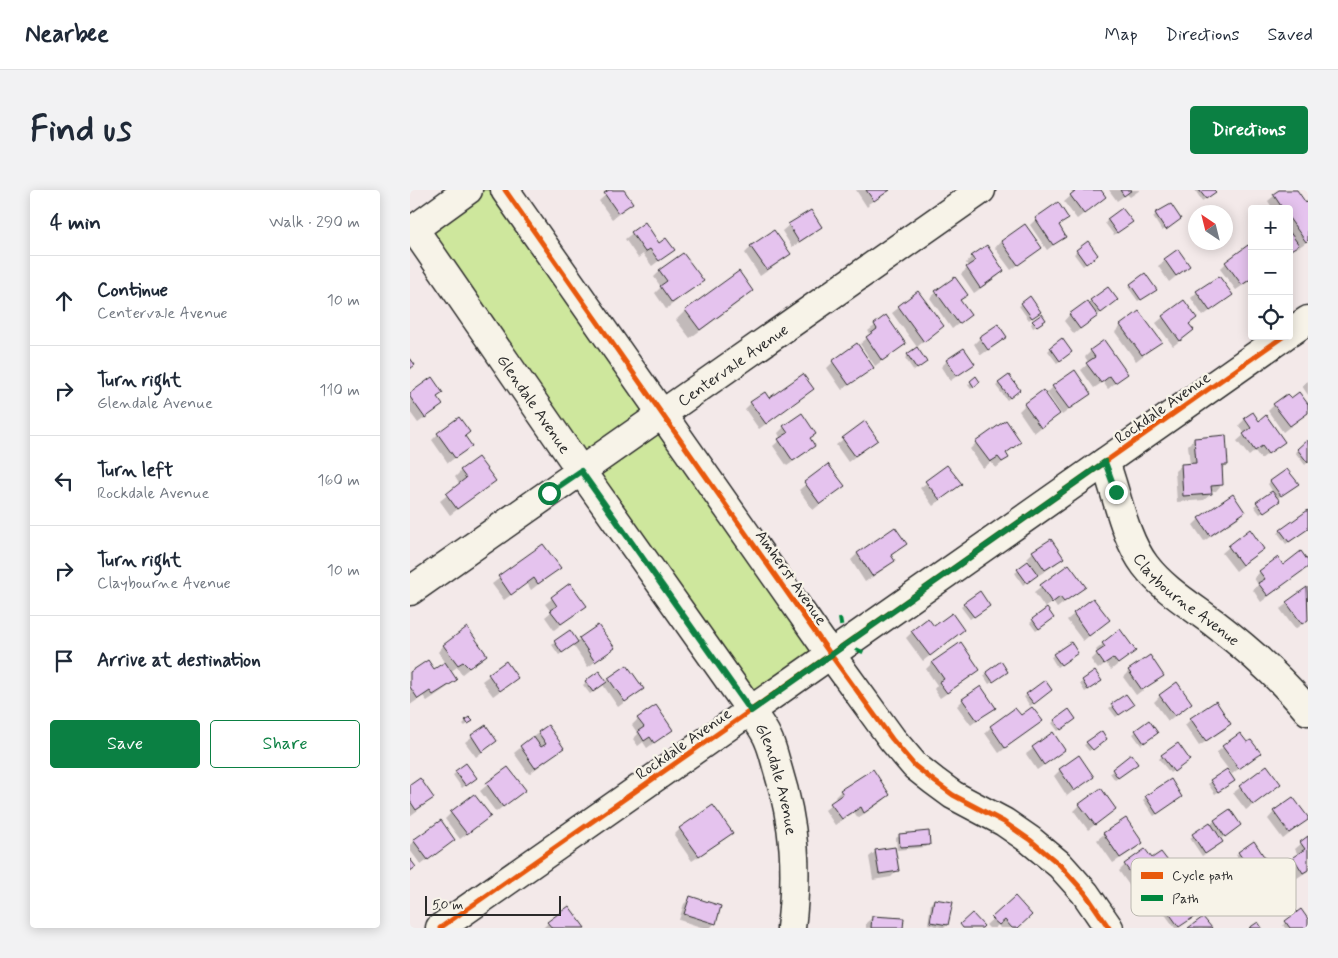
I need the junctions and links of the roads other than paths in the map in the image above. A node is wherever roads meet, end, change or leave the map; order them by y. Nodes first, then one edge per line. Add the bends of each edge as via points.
1 (505, 190) edge
2 (980, 190) edge
3 (453, 194) edge
4 (412, 230) edge
5 (1308, 320) edge
6 (1293, 330) edge
7 (1278, 340) edge
8 (663, 413) junction
9 (1105, 462) junction
10 (581, 471) junction
11 (410, 591) edge
12 (831, 655) junction
13 (751, 711) junction
14 (1308, 711) edge
15 (440, 928) edge
16 (791, 928) edge
17 (1109, 928) edge

1 - 8 street, Amherst Avenue
2 - 8 street, Centervale Avenue
3 - 4 street, Glendale Avenue
4 - 10 street, Glendale Avenue
5 - 6 street
7 - 9 street, Rockdale Avenue
8 - 10 street, Centervale Avenue
8 - 12 street, Amherst Avenue
9 - 12 street, Rockdale Avenue
9 - 14 street, Claybourne Avenue via 1131,540 1144,564 1176,595 1264,663
10 - 11 street, Centervale Avenue
10 - 13 street, Glendale Avenue
12 - 13 street, Rockdale Avenue
12 - 17 street, Amherst Avenue via 915,766 953,795 1030,840 1085,893
13 - 15 street, Rockdale Avenue
13 - 16 street, Glendale Avenue via 769,740 791,822 796,857

